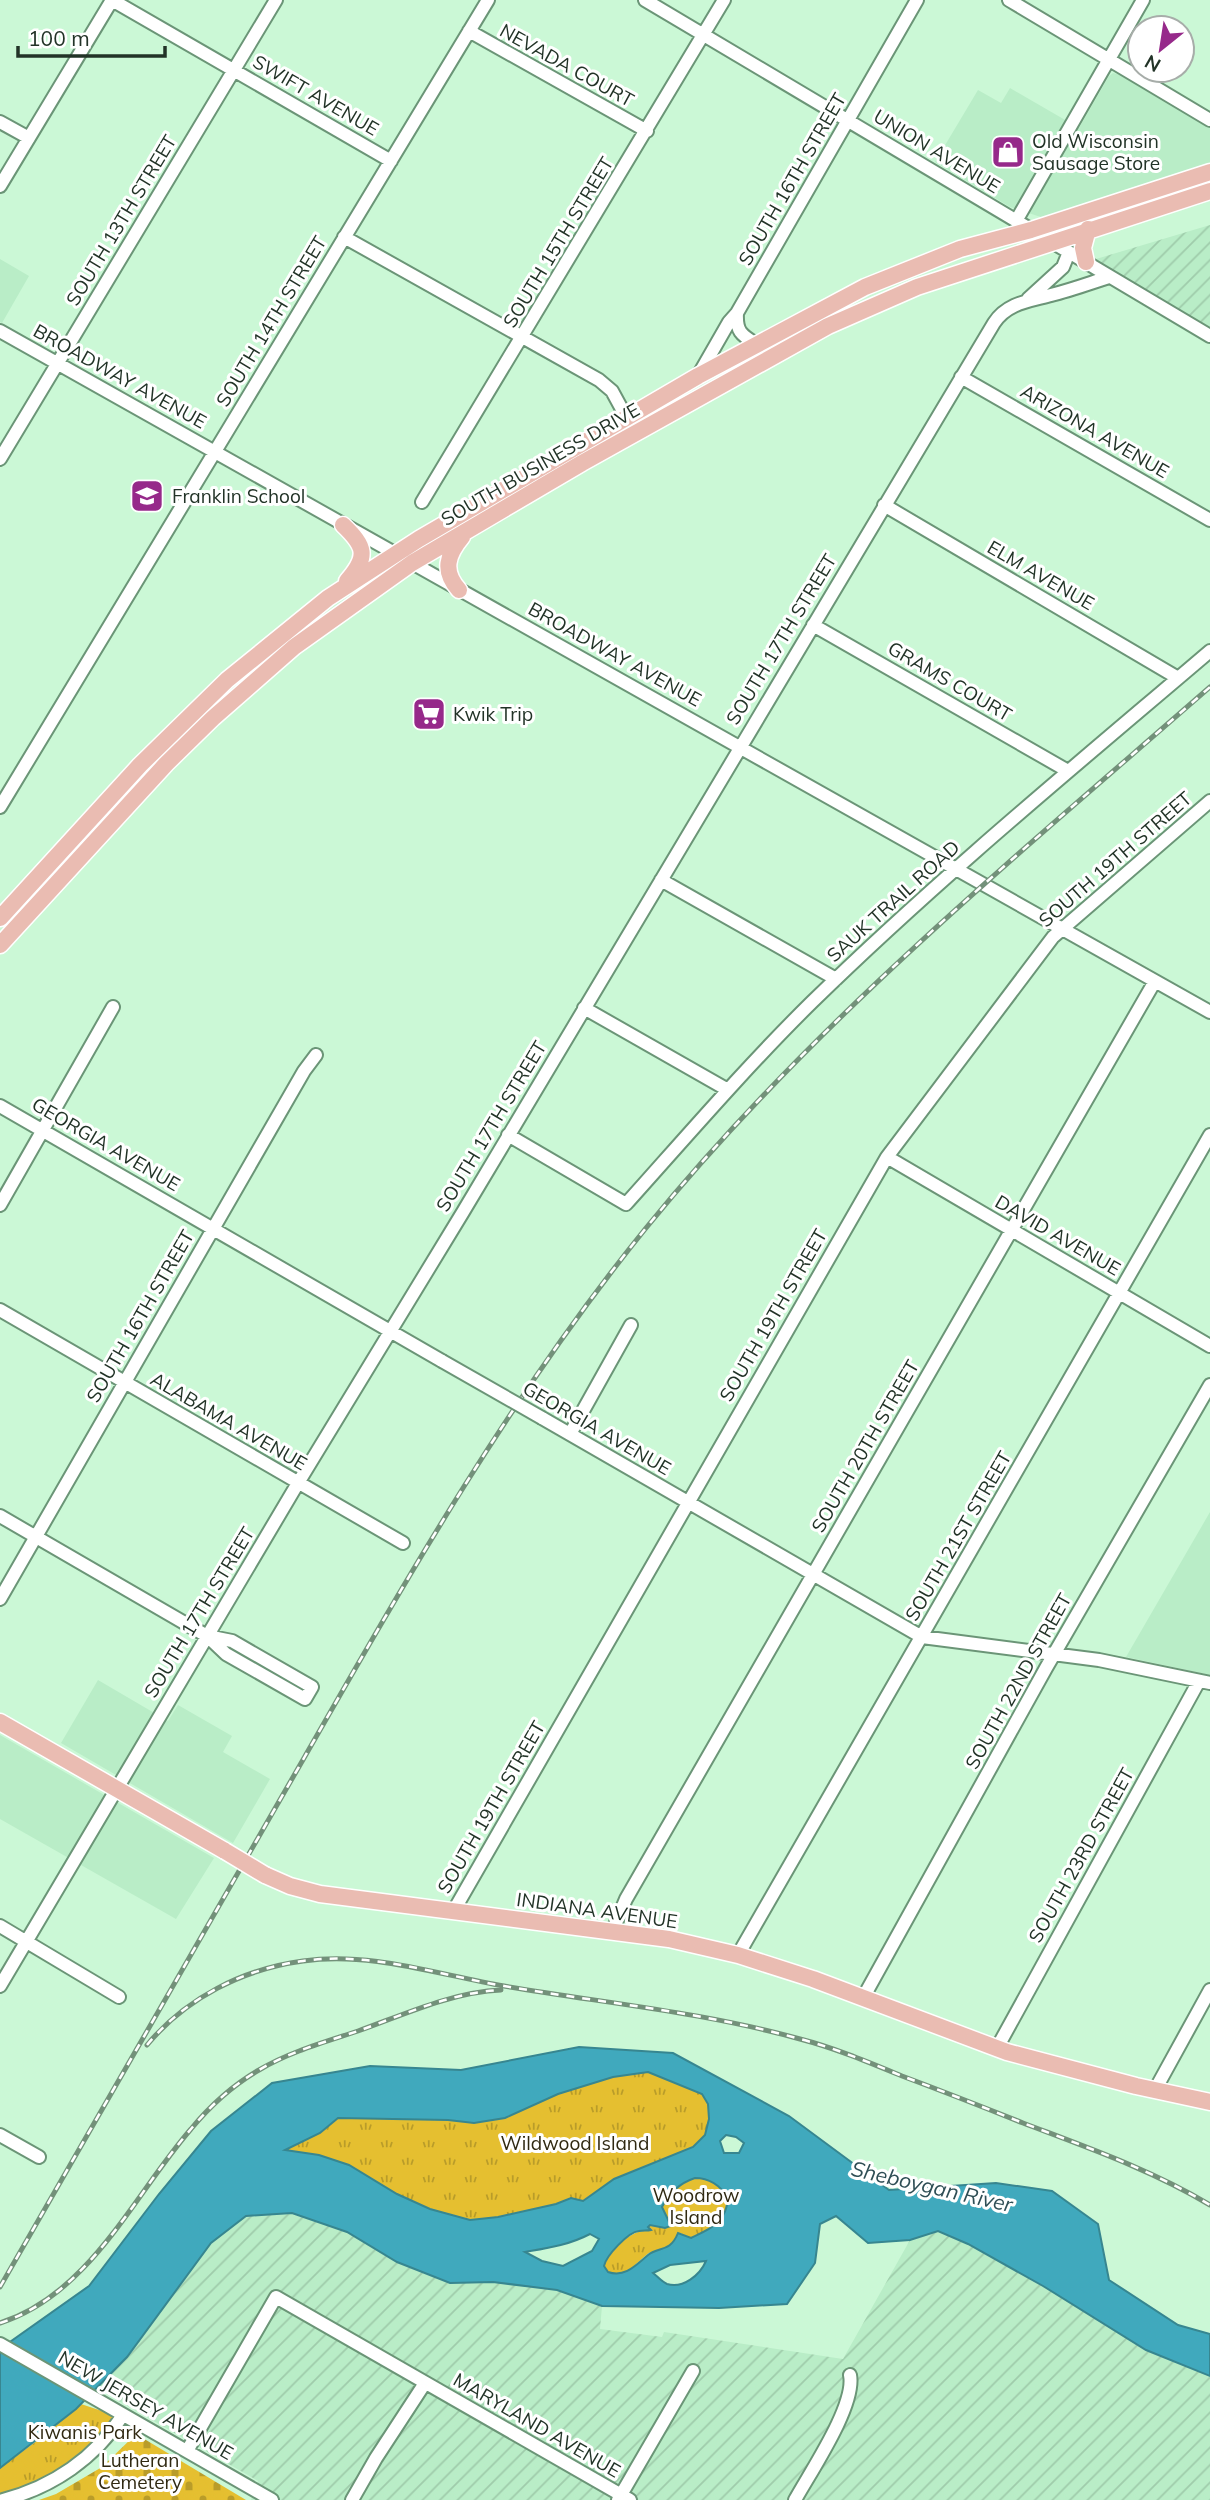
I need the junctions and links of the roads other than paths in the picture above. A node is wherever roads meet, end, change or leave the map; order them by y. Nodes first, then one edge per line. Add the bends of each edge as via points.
1 (112, 0) edge
2 (276, 0) edge
3 (488, 0) edge
4 (645, 0) edge
5 (724, 0) edge
6 (916, 0) edge
7 (1009, 0) edge
8 (1143, 0) edge
9 (469, 31) junction
10 (704, 35) junction
11 (1108, 60) junction
12 (234, 70) junction
13 (1210, 119) edge
14 (848, 121) junction
15 (0, 122) edge
16 (646, 131) junction
17 (29, 138) junction
18 (391, 161) junction
19 (1210, 172) edge
20 (0, 186) edge
21 (1210, 191) edge
22 (1016, 221) junction
23 (1088, 229) junction
24 (1031, 230) junction
25 (344, 237) junction
26 (1051, 242) junction
27 (1069, 252) junction
28 (1086, 262) junction
29 (1109, 277) junction
30 (1028, 299) junction
31 (737, 313) junction
32 (0, 331) edge
33 (1210, 336) edge
34 (522, 338) junction
35 (756, 344) junction
36 (58, 363) junction
37 (698, 376) junction
38 (961, 377) junction
39 (626, 417) junction
40 (635, 433) junction
41 (215, 451) junction
42 (0, 460) edge
43 (422, 502) dead end
44 (884, 505) junction
45 (1210, 520) edge
46 (343, 524) junction
47 (467, 530) junction
48 (395, 554) junction
49 (412, 563) junction
50 (459, 590) junction
51 (338, 591) junction
52 (813, 625) junction
53 (1210, 652) edge
54 (1178, 678) junction
55 (739, 747) junction
56 (1068, 771) junction
57 (2, 799) edge
58 (1210, 801) edge
59 (955, 869) junction
60 (661, 880) junction
61 (0, 918) edge
62 (1062, 929) junction
63 (0, 945) edge
64 (836, 979) junction
65 (1155, 981) junction
66 (113, 1007) dead end
67 (584, 1007) junction
68 (1210, 1012) edge
69 (316, 1055) dead end
70 (728, 1090) junction
71 (0, 1105) edge
72 (43, 1130) junction
73 (508, 1135) junction
74 (1210, 1135) edge
75 (887, 1157) junction
76 (0, 1205) edge
77 (213, 1228) junction
78 (1012, 1230) junction
79 (1119, 1293) junction
80 (0, 1310) edge
81 (631, 1325) dead end
82 (389, 1330) junction
83 (1210, 1346) edge
84 (124, 1382) junction
85 (1210, 1385) edge
86 (570, 1434) junction
87 (298, 1483) junction
88 (687, 1502) junction
89 (0, 1516) edge
90 (36, 1537) junction
91 (403, 1544) dead end
92 (813, 1574) junction
93 (0, 1599) edge
94 (206, 1636) junction
95 (922, 1637) junction
96 (1054, 1653) junction
97 (1205, 1682) edge
98 (0, 1722) edge
99 (117, 1789) junction
100 (453, 1912) junction
101 (0, 1926) edge
102 (612, 1932) junction
103 (26, 1941) junction
104 (738, 1955) junction
105 (0, 1986) edge
106 (1210, 1990) edge
107 (119, 1997) dead end
108 (863, 1998) junction
109 (996, 2048) junction
110 (1155, 2090) junction
111 (1210, 2102) edge
112 (0, 2135) edge
113 (39, 2157) dead end
114 (0, 2344) edge
115 (693, 2371) dead end
116 (850, 2375) dead end
117 (425, 2383) junction
118 (123, 2415) junction
119 (187, 2451) junction
120 (623, 2498) edge
121 (3, 2500) edge
122 (272, 2500) edge
123 (352, 2500) edge
124 (795, 2500) edge

1 - 12 street, SWIFT AVENUE
1 - 17 street
2 - 12 street, SOUTH 13TH STREET
3 - 9 street, SOUTH 14TH STREET
4 - 10 street, UNION AVENUE
5 - 10 street, SOUTH 15TH STREET
6 - 14 street, SOUTH 16TH STREET
7 - 11 street
8 - 11 street
9 - 16 street, NEVADA COURT
9 - 18 street, SOUTH 14TH STREET
10 - 14 street, UNION AVENUE
10 - 16 street, SOUTH 15TH STREET
11 - 13 street
11 - 22 street
12 - 18 street, SWIFT AVENUE
12 - 36 street, SOUTH 13TH STREET
14 - 22 street, UNION AVENUE
14 - 31 street, SOUTH 16TH STREET
15 - 17 street
16 - 34 street, SOUTH 15TH STREET
17 - 20 street
18 - 25 street, SOUTH 14TH STREET
19 - 24 main road, SOUTH BUSINESS DRIVE
21 - 23 main road, SOUTH BUSINESS DRIVE
22 - 24 street, UNION AVENUE
23 - 26 main road, SOUTH BUSINESS DRIVE
23 - 28 main road via 1083,248
24 - 26 street, UNION AVENUE
24 - 35 main road, SOUTH BUSINESS DRIVE via 915,265
25 - 34 street
25 - 41 street, SOUTH 14TH STREET
26 - 27 street, UNION AVENUE
26 - 40 main road, SOUTH BUSINESS DRIVE via 917,287 828,326
27 - 28 street, UNION AVENUE
27 - 30 street, SOUTH 17TH STREET via 1063,267
28 - 29 street, UNION AVENUE
29 - 30 street, SOUTH 17TH STREET
29 - 33 street, UNION AVENUE
30 - 38 street, SOUTH 17TH STREET via 997,318
31 - 35 street via 736,327
31 - 37 street, SOUTH 16TH STREET
32 - 36 street, BROADWAY AVENUE
34 - 39 street via 602,382
34 - 43 street, SOUTH 15TH STREET
35 - 37 main road, SOUTH BUSINESS DRIVE
36 - 41 street, BROADWAY AVENUE
36 - 42 street, SOUTH 13TH STREET
37 - 39 main road, SOUTH BUSINESS DRIVE
38 - 44 street, SOUTH 17TH STREET
38 - 45 street, ARIZONA AVENUE
39 - 40 street
39 - 48 main road, SOUTH BUSINESS DRIVE
40 - 47 main road, SOUTH BUSINESS DRIVE
41 - 46 street, BROADWAY AVENUE
41 - 57 street, SOUTH 14TH STREET
44 - 52 street, SOUTH 17TH STREET
44 - 54 street, ELM AVENUE
46 - 48 street, BROADWAY AVENUE
46 - 51 main road via 360,544 362,559
47 - 49 main road, SOUTH BUSINESS DRIVE
47 - 50 main road via 447,563
48 - 49 street, BROADWAY AVENUE
48 - 51 main road, SOUTH BUSINESS DRIVE
49 - 50 street, BROADWAY AVENUE
49 - 63 main road, SOUTH BUSINESS DRIVE via 294,647 212,718
50 - 55 street, BROADWAY AVENUE
51 - 61 main road, SOUTH BUSINESS DRIVE via 227,680 176,728
52 - 55 street, SOUTH 17TH STREET
52 - 56 street, GRAMS COURT
53 - 54 street, SAUK TRAIL ROAD
54 - 56 street, SAUK TRAIL ROAD
55 - 59 street, BROADWAY AVENUE
55 - 60 street, SOUTH 17TH STREET
56 - 59 street, SAUK TRAIL ROAD
58 - 62 street, SOUTH 19TH STREET
59 - 62 street, BROADWAY AVENUE
59 - 64 street, SAUK TRAIL ROAD
60 - 64 street
60 - 67 street, SOUTH 17TH STREET
62 - 65 street, BROADWAY AVENUE
62 - 75 street, SOUTH 19TH STREET
64 - 70 street, SAUK TRAIL ROAD
65 - 68 street, BROADWAY AVENUE
65 - 78 street, SOUTH 20TH STREET
66 - 72 street
67 - 70 street
67 - 73 street, SOUTH 17TH STREET
69 - 77 street, SOUTH 16TH STREET
70 - 73 street, SAUK TRAIL ROAD via 626,1204
71 - 72 street, GEORGIA AVENUE
72 - 76 street
72 - 77 street, GEORGIA AVENUE
73 - 82 street, SOUTH 17TH STREET
74 - 79 street, SOUTH 21ST STREET
75 - 78 street, DAVID AVENUE
75 - 88 street, SOUTH 19TH STREET
77 - 82 street, GEORGIA AVENUE
77 - 84 street, SOUTH 16TH STREET
78 - 79 street, DAVID AVENUE
78 - 92 street, SOUTH 20TH STREET
79 - 83 street, DAVID AVENUE
79 - 95 street, SOUTH 21ST STREET
80 - 84 street, ALABAMA AVENUE
81 - 86 street
82 - 86 street, GEORGIA AVENUE, bridge
82 - 87 street, SOUTH 17TH STREET
84 - 87 street, ALABAMA AVENUE
84 - 90 street, SOUTH 16TH STREET
85 - 96 street, SOUTH 22ND STREET
86 - 88 street, GEORGIA AVENUE
87 - 91 street, ALABAMA AVENUE
87 - 94 street, SOUTH 17TH STREET
88 - 92 street, GEORGIA AVENUE
88 - 100 street, SOUTH 19TH STREET
89 - 90 street
90 - 93 street, SOUTH 16TH STREET
90 - 94 street
92 - 95 street, GEORGIA AVENUE
92 - 102 street, SOUTH 20TH STREET via 626,1899
94 - 94 street via 226,1654 305,1699 312,1687 230,1640
94 - 99 street, SOUTH 17TH STREET
95 - 96 street, GEORGIA AVENUE
95 - 104 street, SOUTH 21ST STREET
96 - 97 street, GEORGIA AVENUE
96 - 108 street, SOUTH 22ND STREET
97 - 109 street, SOUTH 23RD STREET
98 - 99 main road, INDIANA AVENUE
99 - 100 main road, INDIANA AVENUE, bridge via 290,1886
99 - 103 street, SOUTH 17TH STREET
100 - 102 main road, INDIANA AVENUE
101 - 103 street
102 - 104 main road, INDIANA AVENUE
103 - 105 street, SOUTH 17TH STREET
103 - 107 street
104 - 108 main road, INDIANA AVENUE
106 - 110 street
108 - 109 main road, INDIANA AVENUE
109 - 110 main road, INDIANA AVENUE
110 - 111 main road, INDIANA AVENUE
112 - 113 street
114 - 118 street, NEW JERSEY AVENUE
115 - 120 street
116 - 124 street via 846,2408
117 - 119 street, MARYLAND AVENUE via 275,2297
117 - 120 street, MARYLAND AVENUE
117 - 123 street
118 - 119 street, NEW JERSEY AVENUE
118 - 121 street via 108,2438 76,2465 46,2485
119 - 122 street, NEW JERSEY AVENUE

